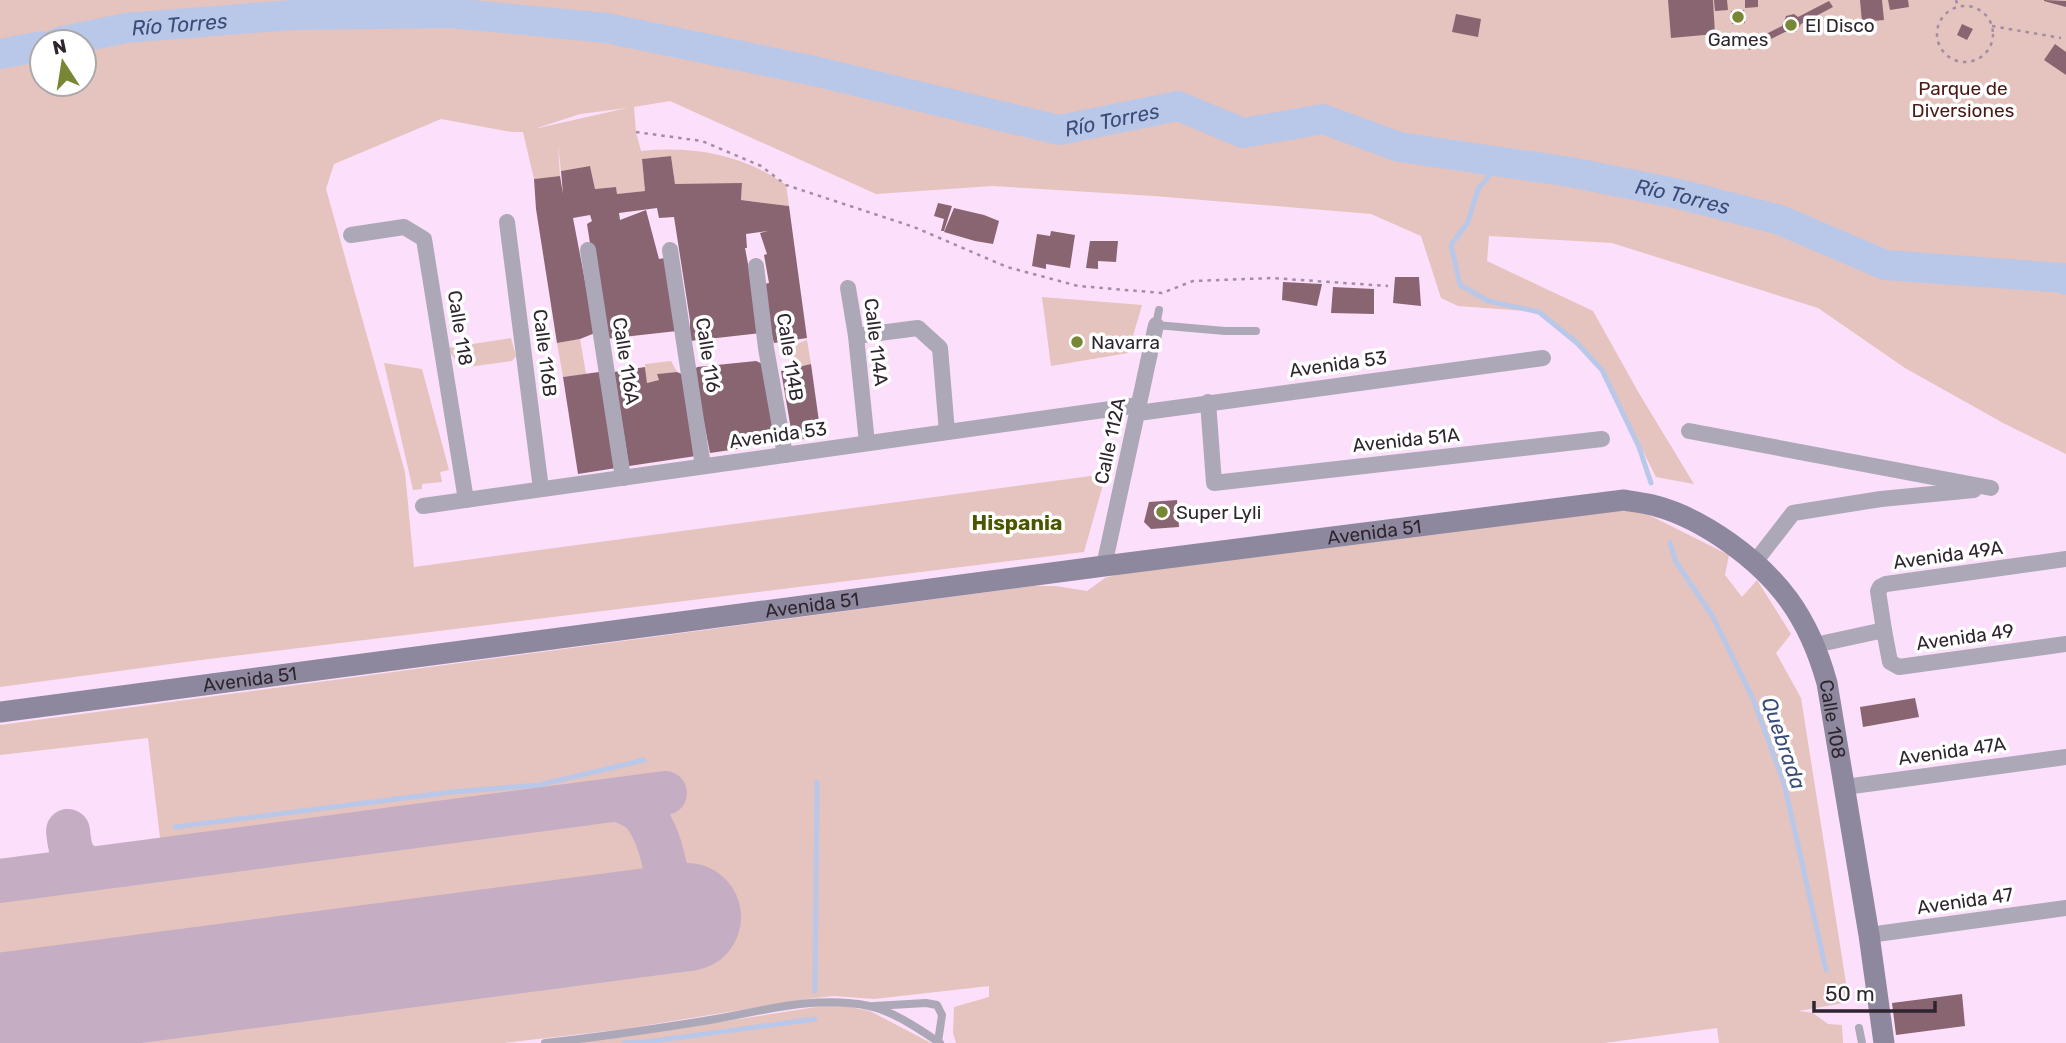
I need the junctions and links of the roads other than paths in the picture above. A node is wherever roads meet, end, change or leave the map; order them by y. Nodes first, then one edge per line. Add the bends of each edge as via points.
1 (507, 222) dead end
2 (351, 235) dead end
3 (588, 250) dead end
4 (670, 250) dead end
5 (756, 266) dead end
6 (848, 288) dead end
7 (1158, 318) joint
8 (1256, 331) dead end
9 (856, 336) junction
10 (1543, 358) dead end
11 (1208, 402) junction
12 (1138, 409) junction
13 (1689, 431) dead end
14 (947, 432) junction
15 (1602, 439) dead end
16 (867, 443) junction
17 (785, 455) junction
18 (704, 466) junction
19 (1899, 470) junction
20 (623, 478) junction
21 (541, 489) junction
22 (1899, 497) junction
23 (466, 500) junction
24 (1624, 500) joint
25 (423, 506) dead end
26 (2066, 559) edge
27 (1755, 562) junction
28 (1104, 565) junction
29 (1884, 630) junction
30 (2066, 644) edge
31 (1815, 645) junction
32 (0, 712) edge
33 (2066, 757) edge
34 (1844, 787) junction
35 (2066, 908) edge
36 (1869, 935) junction
37 (872, 1006) junction
38 (1859, 1028) dead end
39 (939, 1042) edge
40 (1883, 1042) edge
41 (545, 1043) edge
42 (1862, 1043) edge

1 - 21 street, Calle 116B
2 - 23 street, Calle 118 via 404,227 424,239
3 - 20 street, Calle 116A
4 - 18 street, Calle 116
5 - 17 street, Calle 114B
6 - 9 street, Calle 114A
7 - 8 lane
7 - 12 street, Calle 112A
9 - 14 street via 918,328 940,348
9 - 16 street, Calle 114A
10 - 11 street, Avenida 53
11 - 12 street, Avenida 53
11 - 15 street, Avenida 51A via 1214,483
12 - 14 street, Avenida 53
12 - 28 street, Calle 112A
13 - 19 street
14 - 16 street, Avenida 53
16 - 17 street, Avenida 53
17 - 18 street, Avenida 53
18 - 20 street, Avenida 53
19 - 22 street via 1904,478
19 - 22 street via 1991,488
20 - 21 street, Avenida 53
21 - 23 street, Avenida 53
22 - 27 street via 1793,513
23 - 25 street, Avenida 53
24 - 27 main road, Calle 108 via 1684,516
24 - 28 main road, Avenida 51
26 - 29 street, Avenida 49A via 1886,584 1878,592
27 - 31 main road, Calle 108 via 1789,600
28 - 32 main road, Avenida 51
29 - 30 street, Avenida 49 via 1890,662 1899,667
29 - 31 street
31 - 34 main road, Calle 108 via 1827,682
33 - 34 street, Avenida 47A
34 - 36 main road, Calle 108
35 - 36 street, Avenida 47
36 - 40 main road, Calle 108
37 - 39 lane
37 - 39 lane via 937,1005 942,1015
37 - 41 lane via 835,1001 799,1004
38 - 42 lane

